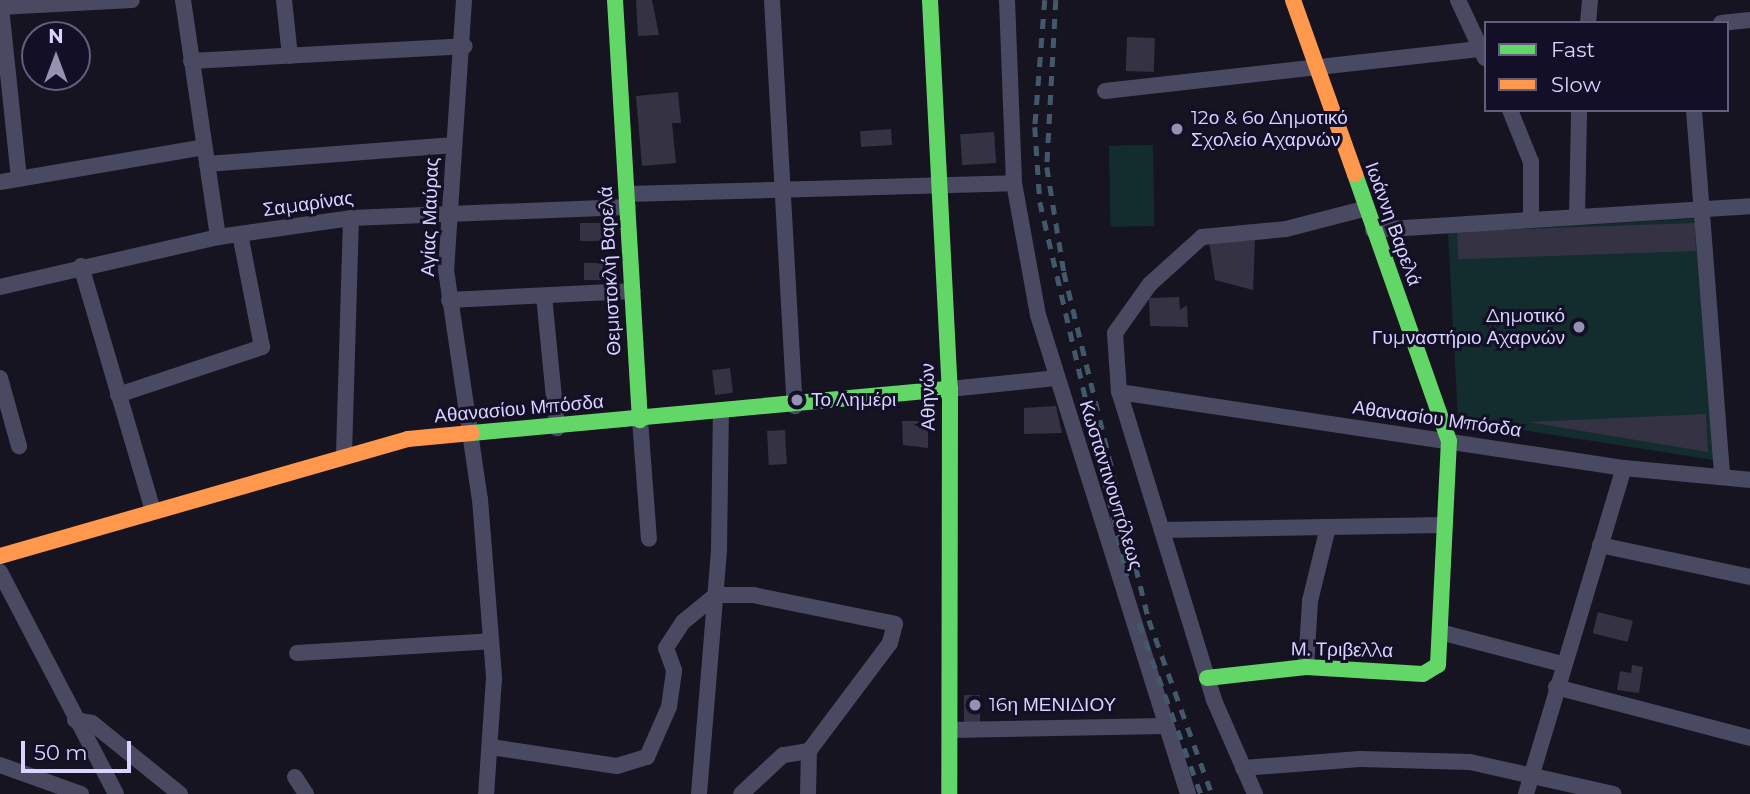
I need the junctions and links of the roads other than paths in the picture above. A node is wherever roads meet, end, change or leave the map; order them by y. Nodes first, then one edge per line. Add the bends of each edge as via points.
1 (132, 0) edge
2 (183, 0) edge
3 (284, 0) edge
4 (464, 0) edge
5 (615, 0) edge
6 (772, 0) edge
7 (930, 0) edge
8 (1007, 0) edge
9 (1293, 0) edge
10 (1458, 0) edge
11 (1590, 0) edge
12 (1, 7) edge
13 (1750, 20) edge
14 (1588, 21) edge
15 (1729, 22) edge
16 (465, 46) junction
17 (1484, 52) edge
18 (290, 55) junction
19 (191, 61) junction
20 (1318, 66) junction
21 (1105, 91) dead end
22 (1511, 112) edge
23 (1579, 112) edge
24 (1694, 112) edge
25 (6, 119) edge
26 (454, 145) junction
27 (204, 147) junction
28 (207, 164) junction
29 (19, 179) junction
30 (0, 182) edge
31 (1014, 183) junction
32 (782, 187) junction
33 (942, 189) junction
34 (627, 201) junction
35 (1750, 206) edge
36 (1364, 209) junction
37 (1700, 211) junction
38 (448, 215) junction
39 (1577, 217) junction
40 (351, 218) junction
41 (1531, 219) junction
42 (1373, 230) junction
43 (240, 234) junction
44 (218, 237) junction
45 (81, 266) junction
46 (0, 287) edge
47 (633, 291) junction
48 (544, 296) junction
49 (449, 300) junction
50 (0, 378) edge
51 (1057, 378) junction
52 (950, 389) junction
53 (1119, 392) junction
54 (118, 395) junction
55 (795, 405) junction
56 (721, 412) junction
57 (640, 420) junction
58 (557, 428) junction
59 (468, 435) junction
60 (1449, 441) junction
61 (19, 446) dead end
62 (344, 454) junction
63 (1624, 468) junction
64 (1722, 477) junction
65 (1750, 480) edge
66 (152, 508) junction
67 (1444, 525) junction
68 (1162, 530) junction
69 (1326, 531) junction
70 (649, 540) dead end
71 (1600, 545) junction
72 (0, 556) edge
73 (1750, 577) edge
74 (2, 582) edge
75 (716, 595) junction
76 (1440, 632) junction
77 (491, 641) junction
78 (297, 653) dead end
79 (1562, 664) junction
80 (1306, 667) junction
81 (1434, 671) joint
82 (1207, 678) junction
83 (1556, 687) junction
84 (75, 720) junction
85 (1163, 726) junction
86 (950, 730) junction
87 (1750, 738) edge
88 (491, 747) junction
89 (808, 751) junction
90 (0, 765) edge
91 (1243, 768) junction
92 (1532, 774) junction
93 (295, 777) dead end
94 (81, 794) edge
95 (116, 794) edge
96 (180, 794) edge
97 (306, 794) edge
98 (486, 794) edge
99 (699, 794) edge
100 (741, 794) edge
101 (808, 794) edge
102 (949, 794) edge
103 (1188, 794) edge
104 (1255, 794) edge
105 (1526, 794) edge
106 (1613, 794) edge

1 - 12 street
2 - 19 street
3 - 18 street
4 - 16 street, Αγίας Μαύρας
5 - 34 street, Θεμιστοκλή Βαρελά
6 - 32 street
7 - 33 street, Αθηνών
8 - 31 street, Κωσταντινουπόλεως
9 - 20 street, Ιωάννη Βαρελά
10 - 17 street
11 - 14 street
12 - 25 street
13 - 15 street
16 - 18 street
16 - 26 street, Αγίας Μαύρας
17 - 20 street
18 - 19 street
19 - 27 street
20 - 21 street
20 - 36 street, Ιωάννη Βαρελά
22 - 41 street via 1531,162
23 - 39 street
24 - 37 street
25 - 29 street
26 - 28 street
26 - 38 street, Αγίας Μαύρας
27 - 28 street
27 - 29 street
28 - 44 street
29 - 30 street
31 - 33 street, Σαμαρίνας
31 - 51 street, Κωσταντινουπόλεως via 1038,315
32 - 33 street, Σαμαρίνας
32 - 34 street, Σαμαρίνας
32 - 55 street
33 - 52 street, Αθηνών
34 - 38 street, Σαμαρίνας
34 - 47 street, Θεμιστοκλή Βαρελά
35 - 37 street
36 - 42 street, Ιωάννη Βαρελά
36 - 53 street, Κωσταντινουπόλεως via 1286,229 1202,237 1150,284 1115,333
37 - 39 street
37 - 64 street
38 - 40 street, Σαμαρίνας
38 - 49 street, Αγίας Μαύρας
39 - 41 street
40 - 43 street, Σαμαρίνας
40 - 62 street
41 - 42 street
42 - 60 street, Ιωάννη Βαρελά
43 - 44 street, Σαμαρίνας
43 - 54 street via 262,348
44 - 45 street, Σαμαρίνας
45 - 46 street, Σαμαρίνας
45 - 54 street
47 - 48 street
47 - 57 street, Θεμιστοκλή Βαρελά
48 - 49 street
48 - 58 street
49 - 59 street, Αγίας Μαύρας
50 - 61 street
51 - 52 street, Αθανασίου Μπόσδα
51 - 85 street, Κωσταντινουπόλεως
52 - 55 street, Αθανασίου Μπόσδα
52 - 86 street, Αθηνών
53 - 60 street, Αθανασίου Μπόσδα
53 - 68 street, Κωσταντινουπόλεως
54 - 66 street
55 - 56 street, Αθανασίου Μπόσδα
56 - 57 street, Αθανασίου Μπόσδα
56 - 75 street
57 - 58 street, Αθανασίου Μπόσδα
57 - 70 street, Θεμιστοκλή Βαρελά
58 - 59 street, Αθανασίου Μπόσδα
59 - 62 street, Αθανασίου Μπόσδα via 408,439
59 - 77 street, Αγίας Μαύρας
60 - 63 street, Αθανασίου Μπόσδα
60 - 67 street, Ιωάννη Βαρελά
62 - 66 street, Αθανασίου Μπόσδα
63 - 64 street, Αθανασίου Μπόσδα
63 - 71 street
64 - 65 street, Αθανασίου Μπόσδα
66 - 72 street, Αθανασίου Μπόσδα
67 - 69 street
67 - 76 street, Ιωάννη Βαρελά
68 - 69 street
68 - 82 street, Κωσταντινουπόλεως
69 - 80 street via 1310,601
71 - 73 street
71 - 79 street
74 - 84 street
75 - 88 street via 683,622 666,648 674,670 669,707 647,757 617,766
75 - 89 street via 754,595 895,624 890,643
75 - 99 street
76 - 79 street
76 - 81 street, Ιωάννη Βαρελά
77 - 78 street
77 - 88 street, Αγίας Μαύρας
79 - 83 street
80 - 81 street, Μ. Τριβελλα
80 - 82 street, Μ. Τριβελλα
82 - 91 street, Κωσταντινουπόλεως
83 - 87 street
83 - 92 street
84 - 95 street
84 - 96 street via 92,723
85 - 86 street
85 - 103 street, Κωσταντινουπόλεως
86 - 102 street, Αθηνών
88 - 98 street, Αγίας Μαύρας
89 - 100 street via 783,755
89 - 101 street
90 - 94 street
91 - 92 street via 1360,759 1488,763
91 - 104 street, Κωσταντινουπόλεως
92 - 105 street
92 - 106 street
93 - 97 street

